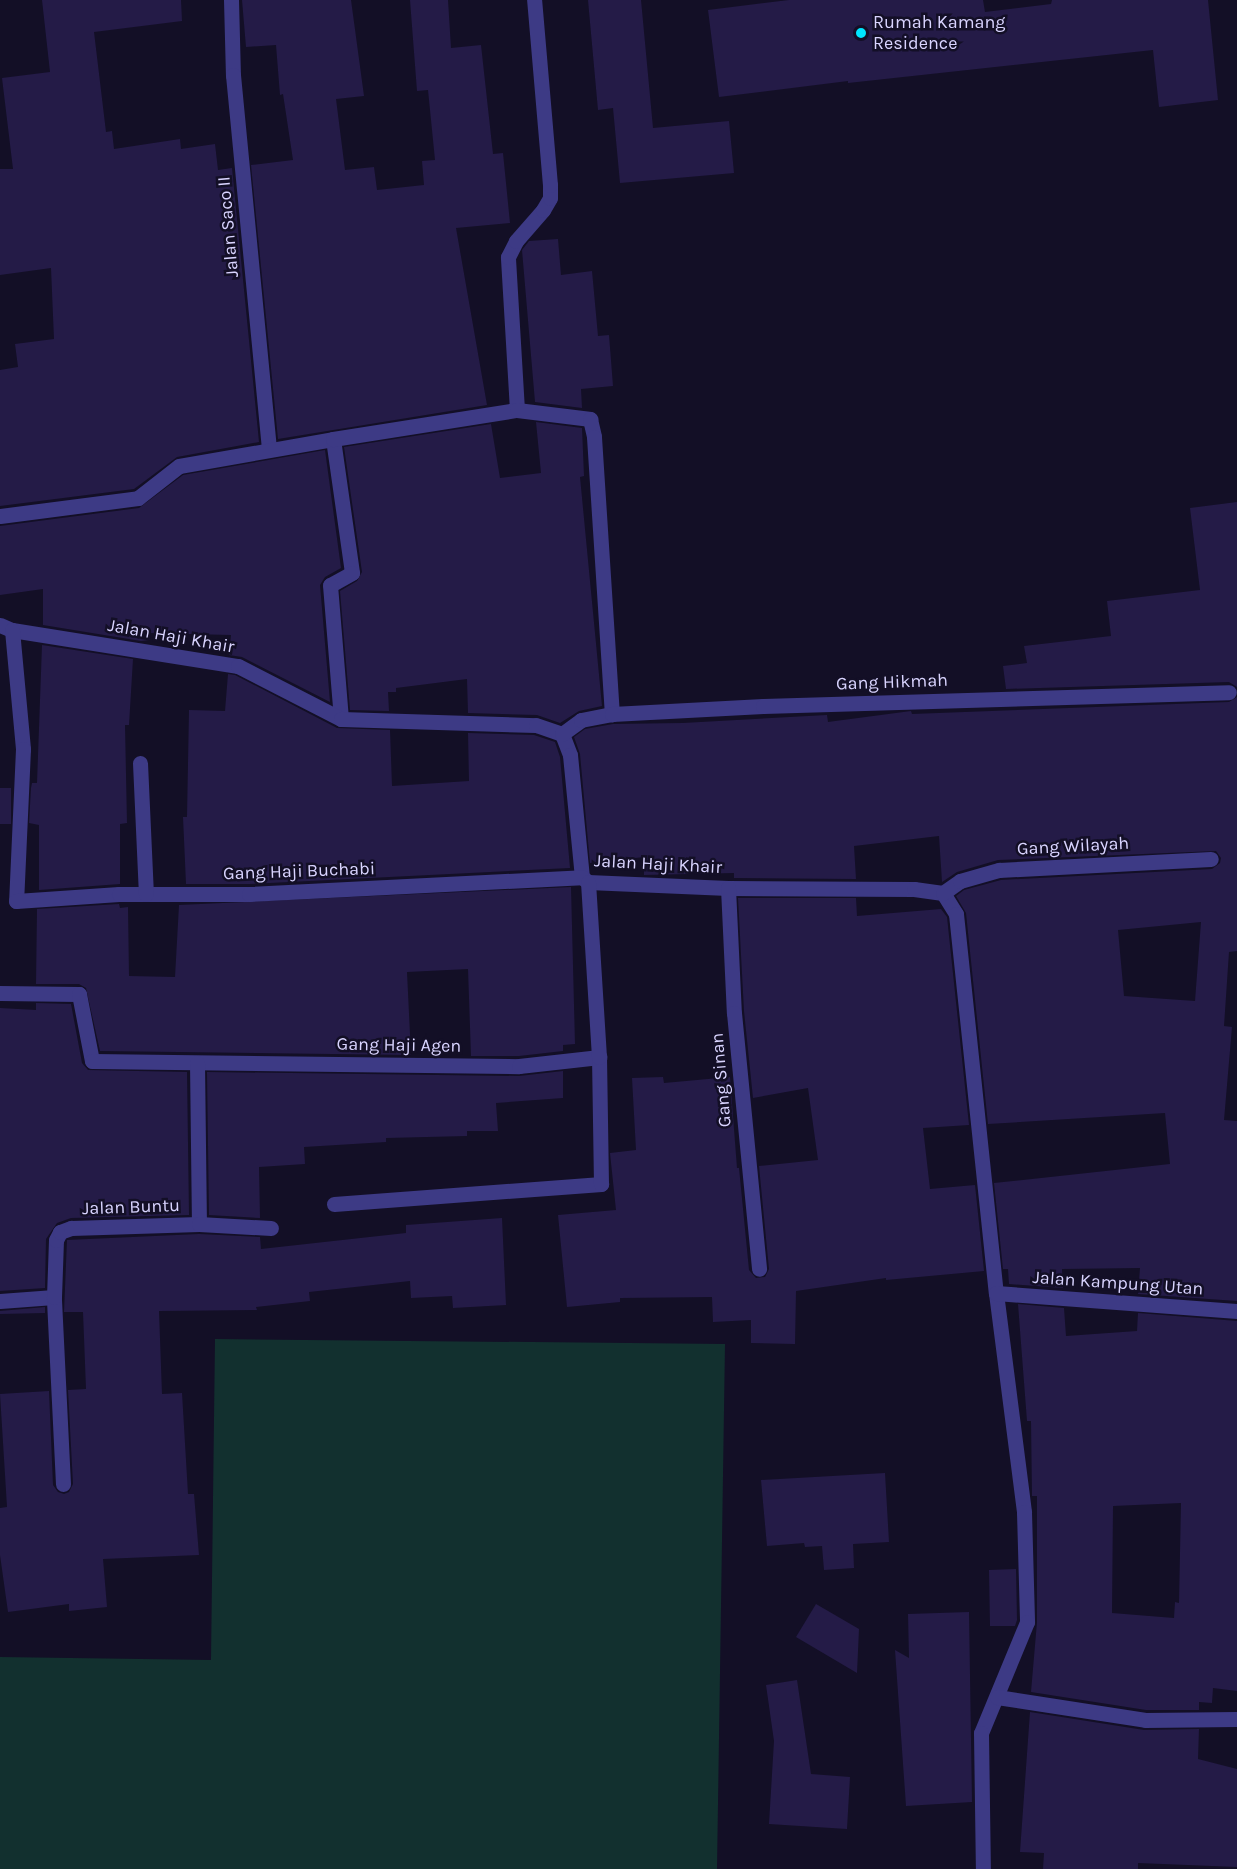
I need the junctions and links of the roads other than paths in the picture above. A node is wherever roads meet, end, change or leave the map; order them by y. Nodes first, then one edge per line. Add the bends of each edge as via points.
1 (231, 0) edge
2 (534, 0) edge
3 (517, 410) junction
4 (333, 439) junction
5 (269, 449) junction
6 (0, 516) edge
7 (6, 627) edge
8 (1229, 692) dead end
9 (612, 714) junction
10 (340, 719) junction
11 (562, 734) junction
12 (140, 763) dead end
13 (1211, 859) dead end
14 (585, 879) junction
15 (728, 888) junction
16 (943, 892) junction
17 (146, 894) junction
18 (0, 993) edge
19 (599, 1057) junction
20 (197, 1063) junction
21 (334, 1204) dead end
22 (199, 1224) junction
23 (271, 1228) dead end
24 (759, 1269) dead end
25 (996, 1293) junction
26 (54, 1297) junction
27 (0, 1301) edge
28 (1237, 1311) edge
29 (63, 1484) dead end
30 (996, 1697) junction
31 (1237, 1719) edge
32 (983, 1869) edge

1 - 5 street, Jalan Saco II via 233,75
2 - 3 street via 550,198 508,257
3 - 4 street
3 - 9 street via 590,419
4 - 5 street
4 - 10 street via 352,573 330,585
5 - 6 street via 179,466 138,498
7 - 10 street, Jalan Haji Khair via 238,666
7 - 17 street, Gang Haji Buchabi via 23,749 16,901
8 - 9 street, Gang Hikmah
9 - 11 street, Gang Hikmah via 581,720
10 - 11 street, Jalan Haji Khair via 536,725
11 - 14 street, Jalan Haji Khair via 570,755
12 - 17 street
13 - 16 street, Gang Wilayah via 999,870 960,880
14 - 15 street, Jalan Haji Khair
14 - 17 street, Gang Haji Buchabi via 249,894
14 - 19 street
15 - 16 street, Jalan Haji Khair
15 - 24 street, Gang Sinan via 734,1013
16 - 25 street via 956,914
18 - 20 street, Gang Haji Agen via 79,994 92,1061
19 - 20 street, Gang Haji Agen via 519,1066
19 - 21 street via 601,1184
20 - 22 street
22 - 23 street, Jalan Buntu
22 - 26 street, Jalan Buntu via 71,1228 60,1232 56,1240
25 - 28 street, Jalan Kampung Utan
25 - 30 street via 1024,1512 1027,1622
26 - 27 street
26 - 29 street
30 - 31 street via 1145,1720
30 - 32 street via 981,1733

